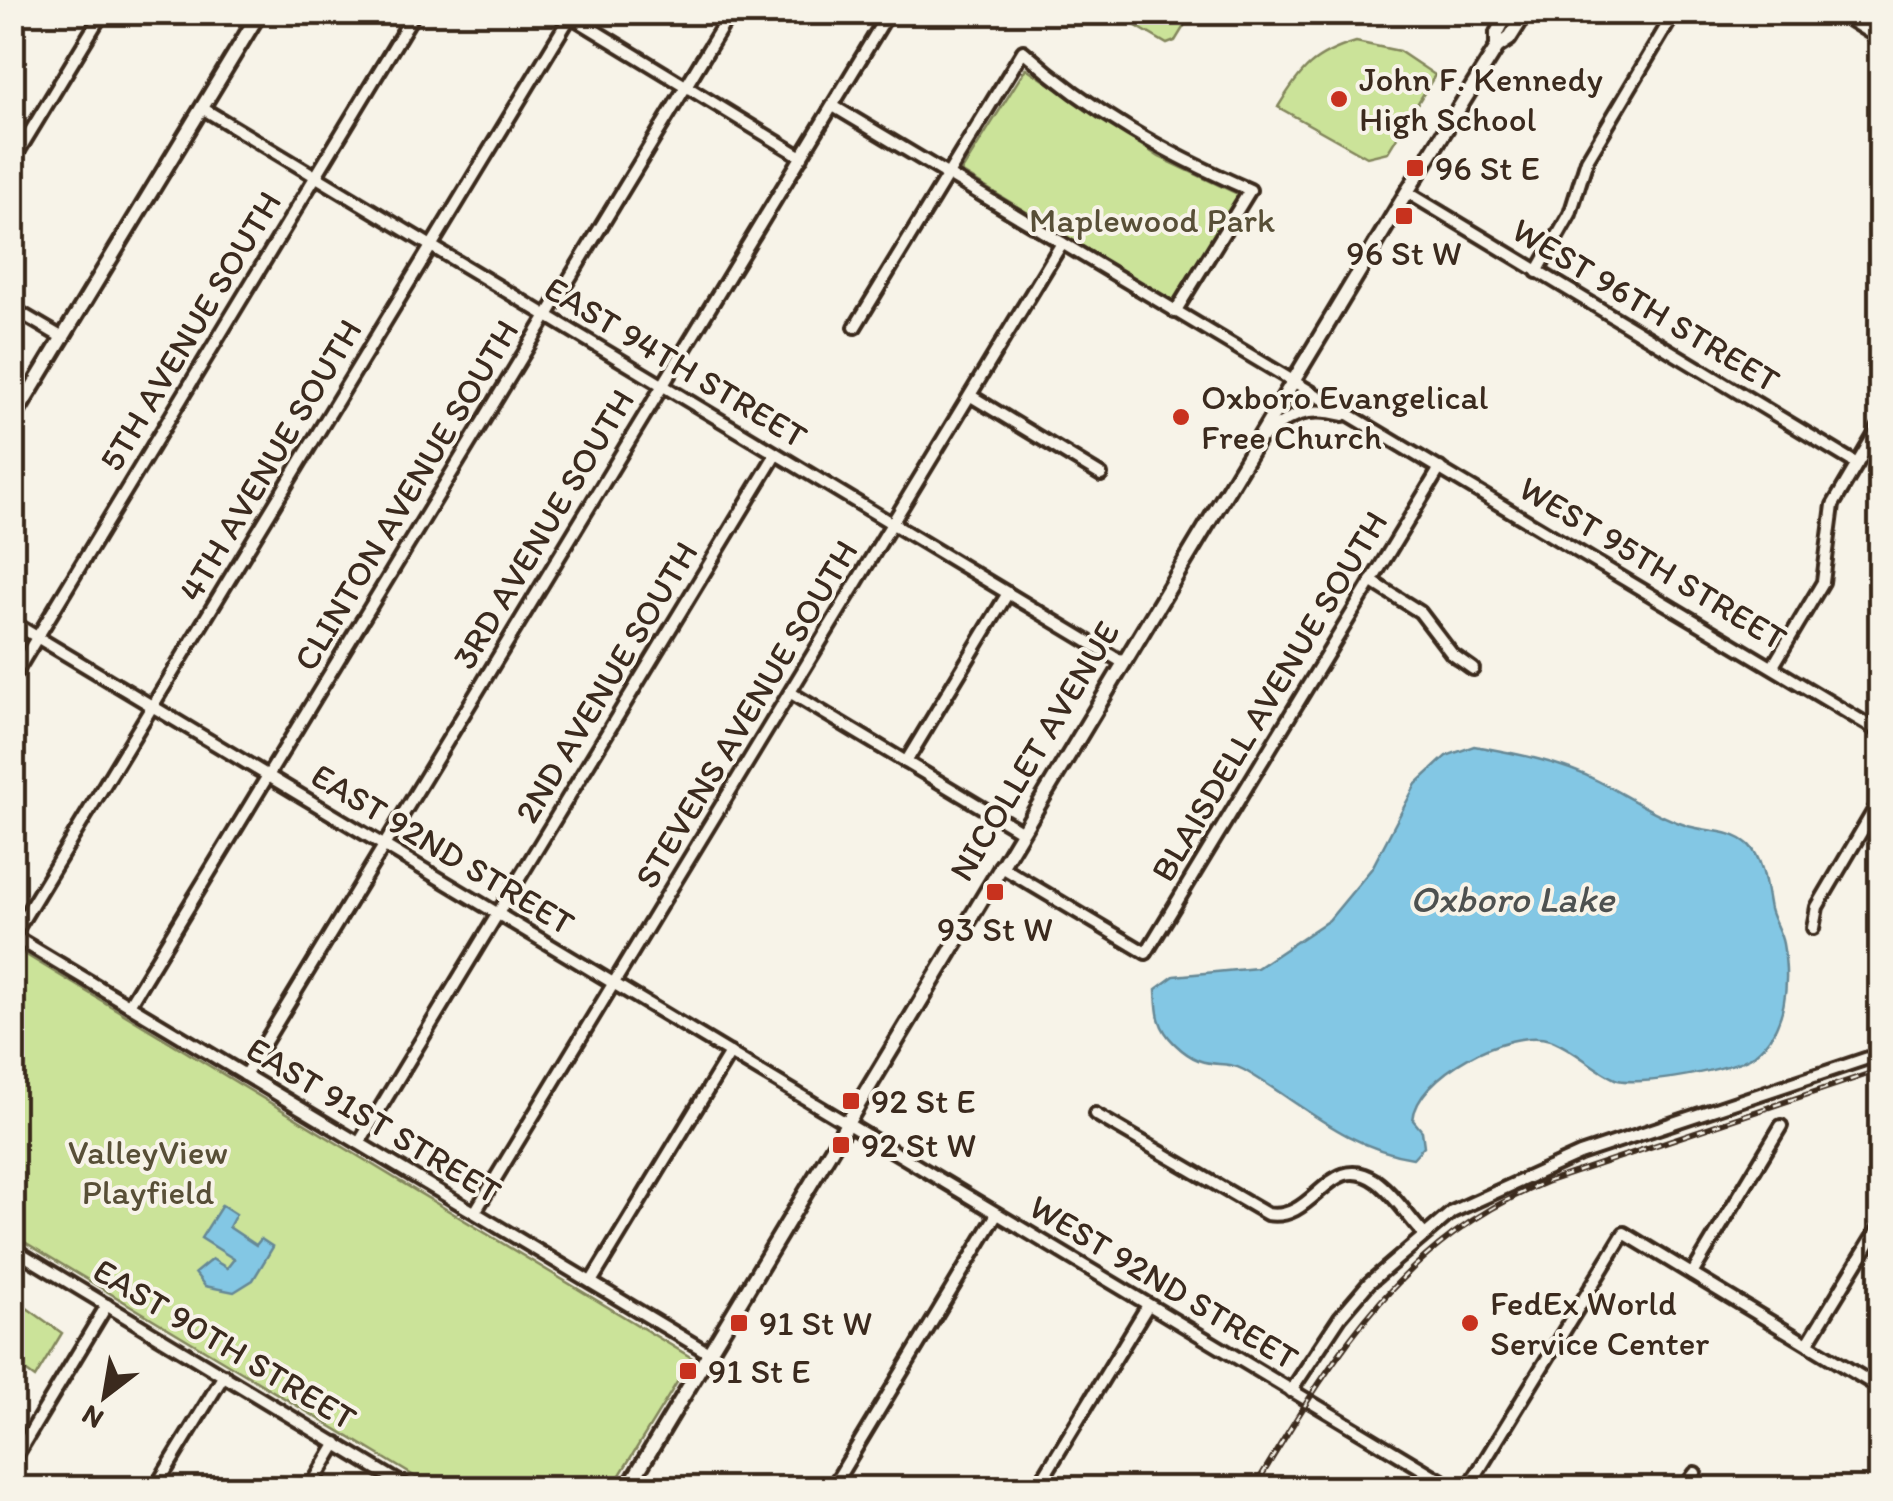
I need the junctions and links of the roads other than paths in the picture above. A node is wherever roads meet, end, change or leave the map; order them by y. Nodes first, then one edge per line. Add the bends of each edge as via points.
1 (103, 12) edge
2 (260, 12) edge
3 (416, 12) edge
4 (730, 12) edge
5 (889, 12) edge
6 (1508, 12) edge
7 (1526, 12) edge
8 (1674, 12) edge
9 (1837, 12) edge
10 (570, 14) edge
11 (1880, 39) edge
12 (1496, 47) junction
13 (686, 86) junction
14 (833, 106) junction
15 (202, 108) junction
16 (802, 157) junction
17 (12, 162) edge
18 (948, 174) junction
19 (316, 177) junction
20 (1407, 192) junction
21 (1062, 243) junction
22 (431, 247) junction
23 (1537, 272) junction
24 (12, 308) edge
25 (1175, 312) junction
26 (547, 316) junction
27 (855, 327) dead end
28 (63, 338) junction
29 (1292, 382) junction
30 (662, 386) junction
31 (971, 396) junction
32 (1356, 419) junction
33 (12, 421) edge
34 (1880, 424) edge
35 (1255, 443) junction
36 (776, 454) junction
37 (1857, 464) junction
38 (1440, 468) junction
39 (1101, 474) dead end
40 (894, 525) junction
41 (1371, 581) junction
42 (1008, 594) junction
43 (12, 622) edge
44 (38, 637) junction
45 (1122, 662) junction
46 (1772, 666) junction
47 (1473, 669) dead end
48 (12, 678) edge
49 (791, 693) junction
50 (152, 706) junction
51 (1880, 732) edge
52 (906, 762) junction
53 (268, 776) junction
54 (1880, 800) edge
55 (1021, 831) junction
56 (384, 845) junction
57 (1000, 866) junction
58 (498, 914) junction
59 (1813, 928) dead end
60 (13, 936) edge
61 (614, 984) junction
62 (129, 1005) junction
63 (730, 1053) junction
64 (1880, 1054) edge
65 (244, 1075) junction
66 (1095, 1114) dead end
67 (845, 1123) junction
68 (1781, 1126) dead end
69 (359, 1143) junction
70 (475, 1212) junction
71 (997, 1214) junction
72 (1880, 1226) edge
73 (1423, 1233) junction
74 (12, 1248) edge
75 (1692, 1274) junction
76 (591, 1282) junction
77 (1148, 1304) junction
78 (108, 1305) junction
79 (1808, 1344) junction
80 (707, 1352) junction
81 (224, 1374) junction
82 (1880, 1388) edge
83 (1291, 1391) junction
84 (337, 1443) junction
85 (12, 1463) edge
86 (1695, 1473) dead end
87 (1880, 1480) edge
88 (155, 1488) edge
89 (310, 1488) edge
90 (409, 1488) edge
91 (628, 1488) edge
92 (832, 1488) edge
93 (1036, 1488) edge
94 (1454, 1488) edge
95 (1468, 1488) edge
96 (1684, 1488) edge
97 (1875, 1488) edge

1 - 17 street
2 - 15 main road
3 - 19 street, 5TH AVENUE SOUTH
4 - 13 street, CLINTON AVENUE SOUTH
5 - 14 street, 3RD AVENUE SOUTH
6 - 12 main road, NICOLLET AVENUE
7 - 12 main road, NICOLLET AVENUE
8 - 23 street via 1587,160 1570,214
9 - 11 street
10 - 13 street
10 - 22 street, 4TH AVENUE SOUTH
12 - 20 main road, NICOLLET AVENUE
13 - 16 street
13 - 26 street, CLINTON AVENUE SOUTH
14 - 16 street, 3RD AVENUE SOUTH
14 - 18 street, WEST 95TH STREET
15 - 19 street, EAST 94TH STREET
15 - 28 main road
16 - 30 street, 3RD AVENUE SOUTH
18 - 21 street, WEST 95TH STREET
18 - 25 street via 1023,50 1129,132 1250,190
18 - 27 street
19 - 22 street, EAST 94TH STREET
19 - 44 street, 5TH AVENUE SOUTH
20 - 23 street, WEST 96TH STREET
20 - 29 main road, NICOLLET AVENUE
21 - 25 street, WEST 95TH STREET
21 - 31 street, STEVENS AVENUE SOUTH
22 - 26 street, EAST 94TH STREET
22 - 50 street, 4TH AVENUE SOUTH
23 - 37 street, WEST 96TH STREET
24 - 28 street
25 - 29 street, WEST 95TH STREET
26 - 30 street, EAST 94TH STREET
26 - 53 street, CLINTON AVENUE SOUTH
28 - 33 main road
29 - 32 street, WEST 95TH STREET
29 - 35 main road, NICOLLET AVENUE
30 - 36 street, EAST 94TH STREET
30 - 56 street, 3RD AVENUE SOUTH
31 - 39 street
31 - 40 street, STEVENS AVENUE SOUTH
32 - 35 street via 1309,409
32 - 38 street, WEST 95TH STREET
34 - 37 street
35 - 45 main road, NICOLLET AVENUE
36 - 40 street, EAST 94TH STREET
36 - 58 street, 2ND AVENUE SOUTH
37 - 46 street via 1833,505 1823,582
38 - 41 street, BLAISDELL AVENUE SOUTH
38 - 46 street, WEST 95TH STREET
40 - 42 street, EAST 94TH STREET
40 - 49 street, STEVENS AVENUE SOUTH
41 - 47 street via 1420,612 1452,654
41 - 57 street, BLAISDELL AVENUE SOUTH via 1146,953
42 - 45 street, EAST 94TH STREET
42 - 52 street
43 - 44 street, EAST 92ND STREET
44 - 48 street, 5TH AVENUE SOUTH
44 - 50 street, EAST 92ND STREET
45 - 55 main road, NICOLLET AVENUE
46 - 51 street, WEST 95TH STREET
49 - 52 street
49 - 61 street, STEVENS AVENUE SOUTH
50 - 53 street, EAST 92ND STREET
50 - 60 street, 4TH AVENUE SOUTH
52 - 55 street
53 - 56 street, EAST 92ND STREET
53 - 62 street, CLINTON AVENUE SOUTH
54 - 59 street via 1817,907
55 - 57 main road, NICOLLET AVENUE
56 - 58 street, EAST 92ND STREET
56 - 65 street, 3RD AVENUE SOUTH
57 - 67 main road, NICOLLET AVENUE
58 - 61 street, EAST 92ND STREET
58 - 69 street, 2ND AVENUE SOUTH
60 - 62 street, EAST 91ST STREET
61 - 63 street, EAST 92ND STREET
61 - 70 street, STEVENS AVENUE SOUTH
62 - 65 street, EAST 91ST STREET
63 - 67 street, EAST 92ND STREET
63 - 76 street
64 - 73 street via 1566,1159 1452,1212
65 - 69 street, EAST 91ST STREET
66 - 73 street via 1268,1214 1300,1210 1332,1178 1355,1174 1376,1182
67 - 71 street, WEST 92ND STREET
67 - 80 main road, NICOLLET AVENUE
68 - 75 street
69 - 70 street, EAST 91ST STREET
70 - 76 street, EAST 91ST STREET
71 - 77 street, WEST 92ND STREET
71 - 92 street
72 - 79 street
73 - 83 street via 1340,1316
74 - 78 street, EAST 90TH STREET
75 - 79 street
75 - 95 street via 1624,1233
76 - 80 street, EAST 91ST STREET
77 - 83 street, WEST 92ND STREET
77 - 93 street
78 - 81 street, EAST 90TH STREET
78 - 85 street
79 - 82 street
80 - 91 main road, NICOLLET AVENUE
81 - 84 street, EAST 90TH STREET
81 - 88 street
83 - 94 street, WEST 92ND STREET
84 - 89 street
84 - 90 street, EAST 90TH STREET
86 - 96 street
87 - 97 main road

